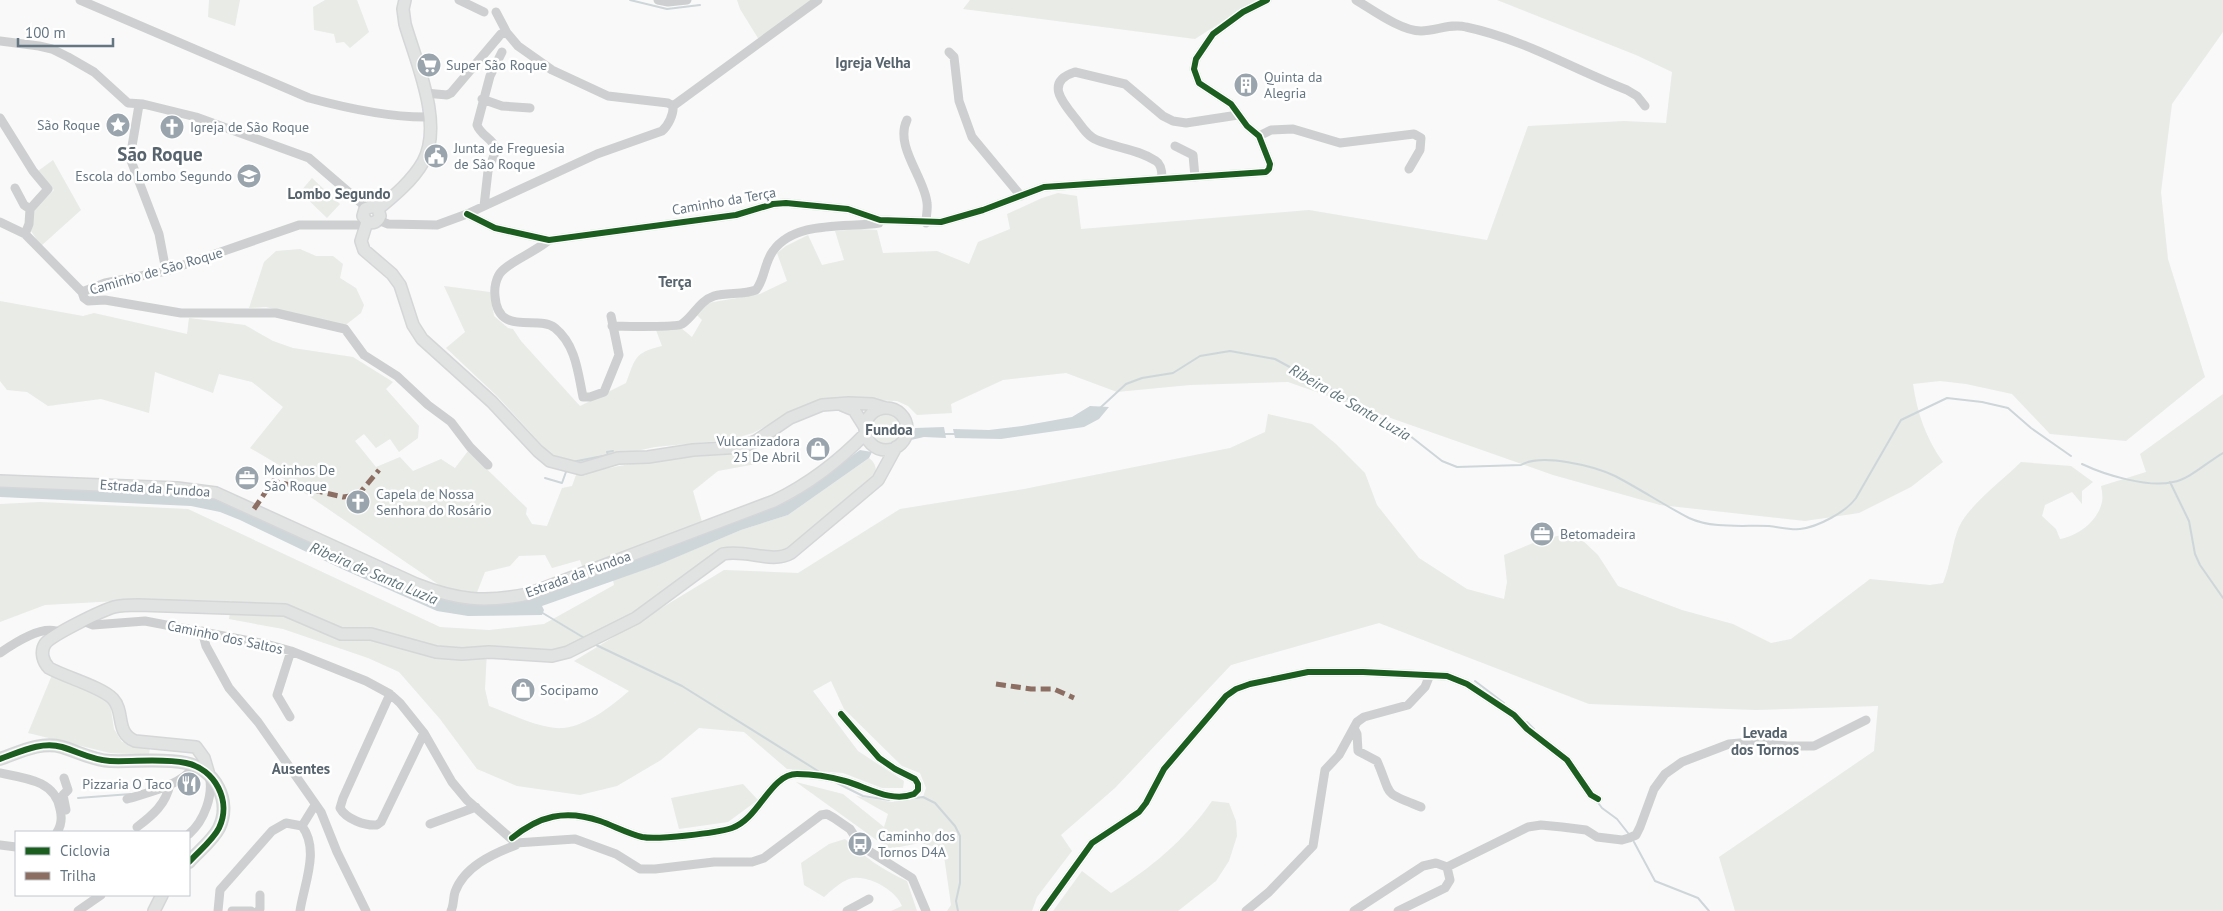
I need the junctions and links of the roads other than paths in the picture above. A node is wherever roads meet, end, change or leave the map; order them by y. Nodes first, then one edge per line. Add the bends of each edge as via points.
1 (80, 0) edge
2 (405, 0) edge
3 (459, 0) edge
4 (658, 0) edge
5 (688, 0) edge
6 (818, 0) edge
7 (1267, 0) edge
8 (1356, 0) edge
9 (484, 12) dead end
10 (496, 12) dead end
11 (507, 33) junction
12 (0, 41) edge
13 (502, 52) dead end
14 (949, 52) dead end
15 (425, 93) junction
16 (482, 99) junction
17 (138, 106) junction
18 (673, 106) junction
19 (1645, 106) dead end
20 (530, 108) dead end
21 (1238, 115) junction
22 (430, 117) junction
23 (0, 118) edge
24 (907, 120) dead end
25 (1259, 136) junction
26 (1174, 146) dead end
27 (1409, 169) dead end
28 (1195, 177) junction
29 (1162, 178) junction
30 (15, 188) dead end
31 (1021, 196) junction
32 (484, 206) junction
33 (30, 210) junction
34 (467, 214) junction
35 (371, 217) junction
36 (880, 220) junction
37 (0, 222) edge
38 (926, 222) junction
39 (25, 234) junction
40 (549, 240) junction
41 (166, 271) junction
42 (82, 292) junction
43 (611, 316) dead end
44 (612, 326) junction
45 (836, 403) junction
46 (885, 408) junction
47 (873, 442) junction
48 (900, 444) junction
49 (488, 465) dead end
50 (884, 470) junction
51 (0, 481) edge
52 (83, 621) junction
53 (202, 631) junction
54 (60, 633) junction
55 (291, 651) junction
56 (0, 653) edge
57 (1429, 677) junction
58 (390, 694) junction
59 (841, 714) dead end
60 (290, 716) dead end
61 (1866, 720) dead end
62 (1354, 728) junction
63 (424, 733) junction
64 (0, 759) edge
65 (195, 766) junction
66 (0, 772) edge
67 (209, 775) junction
68 (64, 778) dead end
69 (170, 784) junction
70 (45, 785) junction
71 (63, 795) junction
72 (1598, 798) dead end
73 (127, 799) dead end
74 (315, 805) junction
75 (476, 807) junction
76 (1421, 807) dead end
77 (430, 824) dead end
78 (302, 826) junction
79 (137, 827) dead end
80 (56, 831) edge
81 (62, 831) edge
82 (190, 833) edge
83 (514, 840) junction
84 (0, 845) edge
85 (15, 847) edge
86 (190, 861) edge
87 (1447, 867) junction
88 (260, 895) dead end
89 (100, 896) edge
90 (162, 896) edge
91 (869, 899) dead end
92 (78, 911) edge
93 (154, 911) edge
94 (218, 911) edge
95 (232, 911) edge
96 (251, 911) edge
97 (258, 911) edge
98 (300, 911) edge
99 (366, 911) edge
100 (451, 911) edge
101 (848, 911) edge
102 (926, 911) edge
103 (1043, 911) edge
104 (1246, 911) edge
105 (1354, 911) edge
106 (1398, 911) edge

1 - 22 street via 309,98
2 - 15 main road via 405,24
3 - 9 street
4 - 5 street
6 - 18 street
7 - 21 street via 1243,12 1214,34 1196,59 1194,69 1199,83 1231,104
8 - 19 street via 1405,28 1420,31 1465,26 1514,41 1627,90
10 - 11 street
11 - 15 street via 501,34 454,90 447,95
11 - 18 street via 518,46 552,70 608,96
12 - 17 street via 52,49 94,72 128,103
13 - 16 street
14 - 31 street via 954,57 959,101 972,137
15 - 22 main road
16 - 20 street via 502,106
16 - 32 street via 477,125 496,150 488,171
17 - 35 street via 143,104 196,117 309,158
17 - 41 street via 130,158 159,234
18 - 32 street, Caminho de São Roque via 674,111 662,131 598,154
21 - 25 street
21 - 29 street via 1186,123 1173,121 1125,84 1074,72 1061,79 1059,99 1089,135 1158,162
22 - 35 main road via 430,144 423,161
23 - 33 street via 32,171 47,186 46,193
24 - 38 street via 907,152 927,200
25 - 27 street via 1271,130 1293,130 1340,143 1414,134 1421,138 1420,150
25 - 28 street, Caminho da Terça via 1270,164 1266,172
26 - 28 street via 1193,155
28 - 29 street, Caminho da Terça
29 - 31 street, Caminho da Terça via 1044,187
30 - 33 street
31 - 38 street, Caminho da Terça via 952,220
32 - 34 street, Caminho de São Roque
33 - 39 street
34 - 35 street, Caminho de São Roque via 437,225 424,226 388,224
34 - 40 street, Caminho da Terça via 495,228
35 - 41 street, Caminho de São Roque via 299,225
35 - 45 main road via 361,241 364,250 400,285 413,325 422,339 550,460 581,469 618,458 742,447 808,409
36 - 38 street, Caminho da Terça
36 - 40 street, Caminho da Terça via 848,209 779,204 736,214
36 - 44 street via 879,224 806,231 792,236 771,254 756,290 709,298 681,325
37 - 39 street, Caminho de São Roque
39 - 42 street, Caminho de São Roque
40 - 44 street via 500,273 495,295 500,311 512,322 554,327 573,353 583,397 586,398 606,390 617,361 618,350
41 - 42 street, Caminho de São Roque via 105,283
42 - 49 street via 88,301 105,300 181,313 276,313 345,330 364,355 397,376 451,422
43 - 44 street
45 - 46 main road via 872,404
45 - 47 main road via 854,410
46 - 47 main road via 871,415
46 - 48 main road via 901,414 907,428
47 - 48 main road via 888,450
47 - 50 main road
47 - 51 main road, Estrada da Fundoa via 852,447 796,490 774,501 528,594 490,600 451,596 416,584 216,493 178,488
48 - 50 main road
50 - 52 main road via 878,480 786,556 723,554 649,610 568,652 552,656 436,652 371,634 341,634 285,610 123,605
52 - 53 street, Caminho dos Saltos via 93,625 137,620
52 - 54 main road
53 - 55 street, Caminho dos Saltos
53 - 74 street via 206,646 229,688 258,722
54 - 56 street via 55,630 30,635
54 - 67 main road via 45,644 42,655 45,664 111,696 118,706 124,734 131,739 196,747 204,758
55 - 58 street, Caminho dos Saltos
55 - 60 street via 276,695
57 - 62 street via 1425,687 1408,706 1364,717
57 - 72 street via 1447,676 1459,680 1514,715 1567,760 1591,795
57 - 103 street via 1308,672 1236,689 1226,696 1164,769 1139,812 1092,843
58 - 63 street, Caminho dos Saltos
58 - 63 street via 343,798 340,808 343,813 367,825 381,822
59 - 83 street via 879,758 915,779 918,790 911,795 895,796 837,780 796,774 784,776 750,816 732,828 652,838 632,834 598,820 556,815 530,824
61 - 87 street via 1814,746 1752,742 1729,744 1682,762 1665,774 1654,789 1636,835 1629,838 1597,837 1586,830 1542,825 1528,827
62 - 76 street via 1358,751 1377,761 1388,792
62 - 104 street via 1325,770 1312,846 1269,892
63 - 75 street, Caminho dos Saltos via 452,782
64 - 65 main road via 35,747 54,745 102,760 183,762
65 - 67 main road
65 - 69 street via 183,778
66 - 70 street
67 - 82 street via 211,784 206,809
67 - 86 main road via 222,794 223,818 215,834
68 - 71 street via 68,790
69 - 73 street
69 - 79 street via 159,809
70 - 71 street via 54,787
70 - 80 street via 54,792 61,812
71 - 81 street via 66,808
74 - 78 street
74 - 99 street
75 - 77 street
75 - 83 street, Caminho dos Saltos
78 - 94 street via 286,823 272,831 220,890
78 - 98 street via 312,852
83 - 100 street via 516,845 482,860 465,875 454,894
83 - 102 street via 575,839 616,854 640,869 752,862 764,858 821,815 827,814 850,829 861,846 912,878
84 - 85 street
87 - 105 street via 1436,862 1423,866
87 - 106 street via 1450,880 1444,888
88 - 97 street
89 - 92 street
90 - 93 main road
91 - 101 street
95 - 96 street

